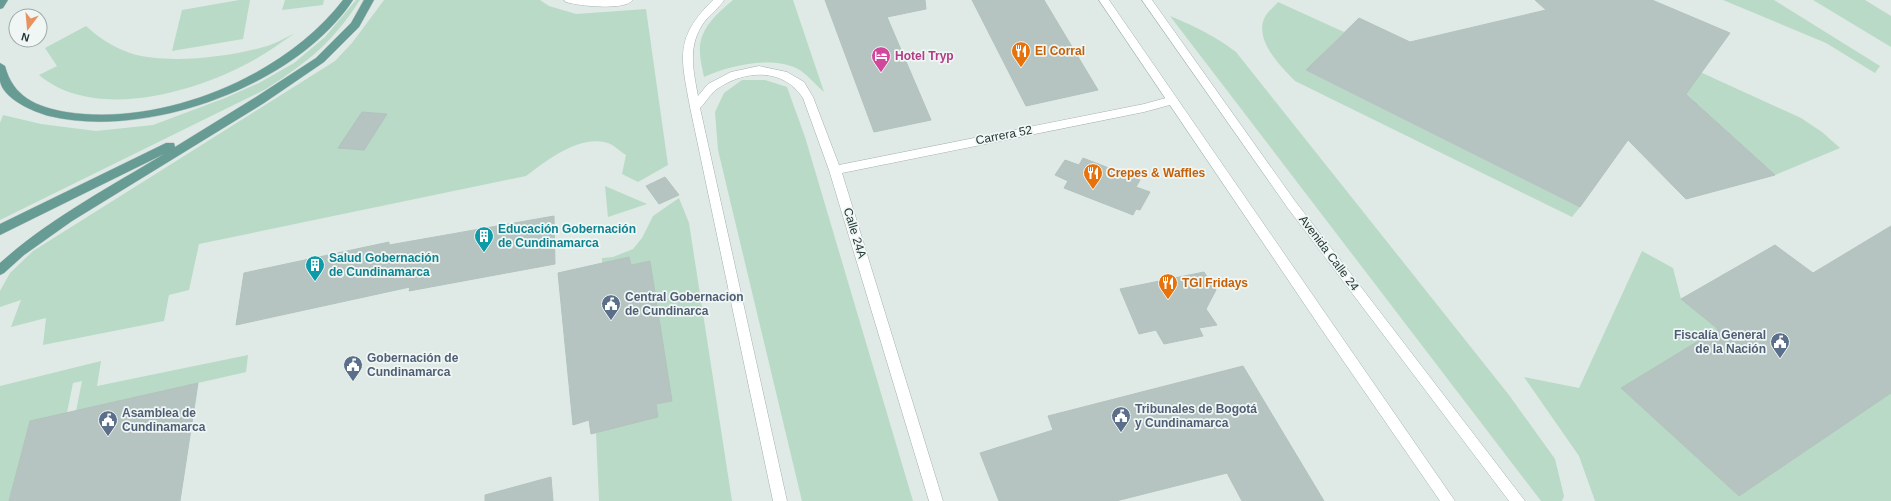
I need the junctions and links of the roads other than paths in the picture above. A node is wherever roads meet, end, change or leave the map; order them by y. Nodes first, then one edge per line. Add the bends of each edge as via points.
1 (3, 0) edge
2 (348, 0) edge
3 (369, 0) edge
4 (569, 0) edge
5 (628, 0) edge
6 (718, 0) edge
7 (1104, 0) edge
8 (1147, 0) edge
9 (0, 6) edge
10 (0, 66) edge
11 (1173, 100) junction
12 (695, 107) junction
13 (227, 119) junction
14 (835, 170) junction
15 (0, 230) edge
16 (0, 270) edge
17 (780, 501) edge
18 (936, 501) edge
19 (1448, 501) edge
20 (1518, 501) edge

1 - 9 main road
2 - 10 main road via 324,28 299,49 265,71 228,89 152,114 111,119 74,118 47,113 34,108 14,94 6,84
3 - 13 main road via 355,25 320,60
4 - 5 street via 583,4 607,4
6 - 12 street via 698,23 687,51
7 - 11 street
8 - 20 street, Avenida Calle 24 via 1291,204
11 - 14 street, Carrera 52
11 - 19 street
12 - 14 street, Calle 24A via 712,88 731,76 759,70 783,74 800,85 808,97
12 - 17 street
13 - 15 main road
13 - 16 main road via 68,218 20,252
14 - 18 street, Calle 24A

